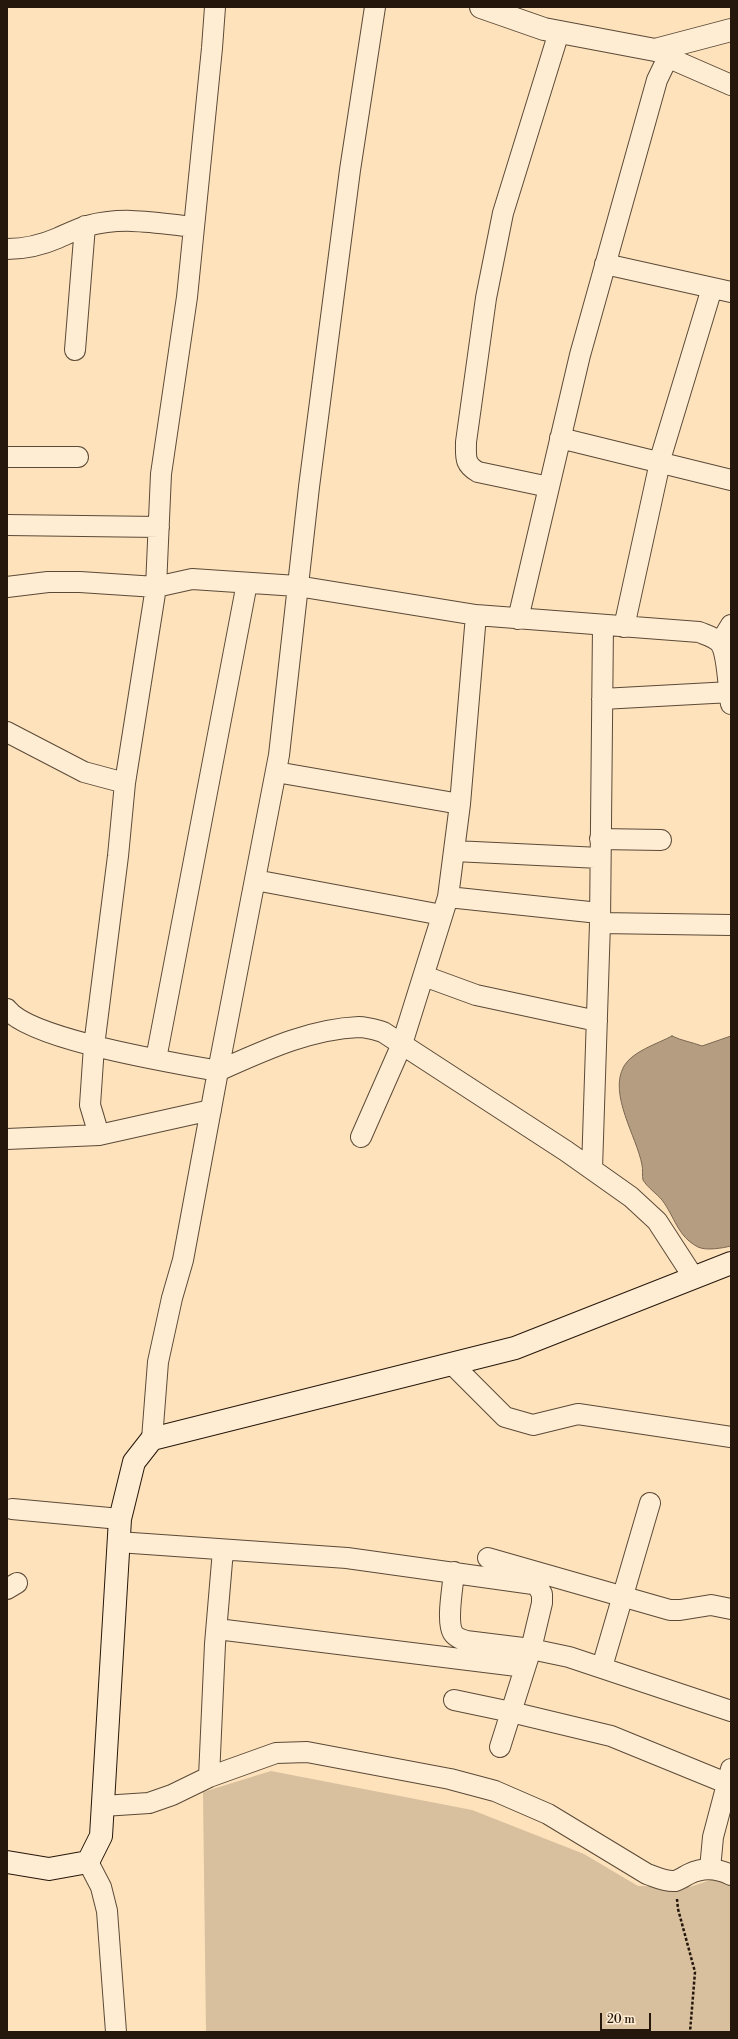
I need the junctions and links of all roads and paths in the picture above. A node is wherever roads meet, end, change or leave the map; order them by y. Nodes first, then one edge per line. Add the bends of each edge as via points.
1 (215, 7) edge
2 (375, 7) edge
3 (481, 7) edge
4 (731, 30) edge
5 (559, 32) junction
6 (662, 53) junction
7 (731, 85) edge
8 (85, 226) junction
9 (194, 227) junction
10 (7, 249) edge
11 (606, 264) junction
12 (712, 288) junction
13 (731, 292) edge
14 (75, 350) dead end
15 (560, 438) junction
16 (7, 457) edge
17 (78, 457) dead end
18 (660, 462) junction
19 (731, 480) edge
20 (549, 487) junction
21 (7, 525) edge
22 (159, 527) junction
23 (247, 583) junction
24 (298, 586) junction
25 (7, 587) edge
26 (156, 587) junction
27 (476, 615) junction
28 (518, 619) junction
29 (603, 625) junction
30 (731, 625) edge
31 (624, 627) junction
32 (720, 643) junction
33 (730, 696) edge
34 (602, 699) junction
35 (7, 732) edge
36 (276, 772) junction
37 (126, 783) junction
38 (460, 804) junction
39 (661, 840) dead end
40 (600, 849) junction
41 (454, 851) junction
42 (255, 880) junction
43 (448, 897) junction
44 (442, 915) junction
45 (599, 918) junction
46 (731, 925) edge
47 (424, 976) junction
48 (7, 1009) edge
49 (597, 1021) junction
50 (402, 1044) junction
51 (94, 1046) junction
52 (156, 1059) junction
53 (218, 1071) junction
54 (211, 1110) junction
55 (99, 1136) junction
56 (361, 1138) dead end
57 (7, 1139) edge
58 (592, 1170) junction
59 (731, 1263) edge
60 (694, 1278) junction
61 (452, 1364) junction
62 (731, 1437) edge
63 (152, 1439) junction
64 (650, 1503) dead end
65 (12, 1508) dead end
66 (120, 1519) junction
67 (118, 1542) junction
68 (223, 1550) junction
69 (488, 1558) dead end
70 (454, 1572) junction
71 (622, 1596) junction
72 (731, 1609) edge
73 (217, 1629) junction
74 (528, 1658) junction
75 (602, 1667) junction
76 (454, 1700) dead end
77 (731, 1711) edge
78 (511, 1712) junction
79 (500, 1747) dead end
80 (209, 1777) junction
81 (729, 1779) edge
82 (103, 1806) junction
83 (7, 1862) edge
84 (88, 1862) junction
85 (710, 1869) junction
86 (731, 1875) edge
87 (675, 1881) junction
88 (116, 2032) edge
89 (690, 2032) edge

1 - 9 street
2 - 24 street via 349,178
3 - 5 main road
4 - 6 main road
5 - 6 main road
5 - 20 street via 503,213 486,298 466,442 466,459 470,467 478,472
6 - 7 street
6 - 11 street via 657,80
8 - 9 street via 130,220
8 - 10 street via 56,239 20,249
8 - 14 street
9 - 22 street via 187,296 161,474
11 - 12 street
11 - 15 street
12 - 13 street
12 - 18 street
15 - 18 street
15 - 20 street
16 - 17 street
18 - 19 street
18 - 31 street
20 - 28 street
21 - 22 street
22 - 26 street
23 - 24 street
23 - 26 street via 192,579
23 - 52 street
24 - 27 street
24 - 36 street
25 - 26 street via 48,582 80,582
26 - 37 street
27 - 28 street
27 - 38 street
28 - 29 street
29 - 31 street
29 - 34 street
30 - 32 street
31 - 32 street via 699,632
32 - 33 street
33 - 34 street
34 - 40 street
35 - 37 street via 84,772
36 - 38 street
36 - 42 street
37 - 51 street
38 - 41 street
39 - 40 street
40 - 41 street
40 - 45 street
41 - 43 street
42 - 44 street
42 - 53 street
43 - 44 street
43 - 45 street
44 - 47 street
45 - 46 street
45 - 49 street
47 - 49 street via 476,995
47 - 50 street
48 - 51 street via 24,1022
49 - 58 street
50 - 53 street via 383,1032 360,1027 280,1044
50 - 56 street
50 - 58 street
51 - 52 street
51 - 55 street via 90,1105
52 - 53 street
53 - 54 street
54 - 55 street
54 - 63 street via 183,1260 158,1362
55 - 57 street
58 - 60 street via 631,1197 657,1220
59 - 60 main road
60 - 61 main road via 515,1348
61 - 62 street via 505,1417 533,1425 578,1414
61 - 63 main road
63 - 66 main road via 134,1462
64 - 71 street
65 - 66 street
66 - 67 main road
67 - 68 street
67 - 82 main road
68 - 70 street via 347,1558
68 - 73 street
69 - 71 street
70 - 74 street via 451,1615 453,1632 458,1638
70 - 74 street via 524,1582 538,1587 542,1594 542,1603
71 - 72 street via 670,1610 711,1605
71 - 75 street
73 - 74 street
73 - 80 street
74 - 75 street via 569,1657
74 - 78 street
75 - 77 street
76 - 78 street
78 - 79 street
78 - 81 street via 611,1736
80 - 82 street via 172,1795 148,1803
80 - 87 street via 276,1753 307,1752 450,1779 495,1791 541,1812 647,1874
81 - 85 street via 713,1837
82 - 84 main road via 101,1836
83 - 84 main road via 50,1869
84 - 88 street via 101,1887 107,1911
85 - 86 street
85 - 87 street via 696,1870
87 - 89 path via 678,1909 695,1972

